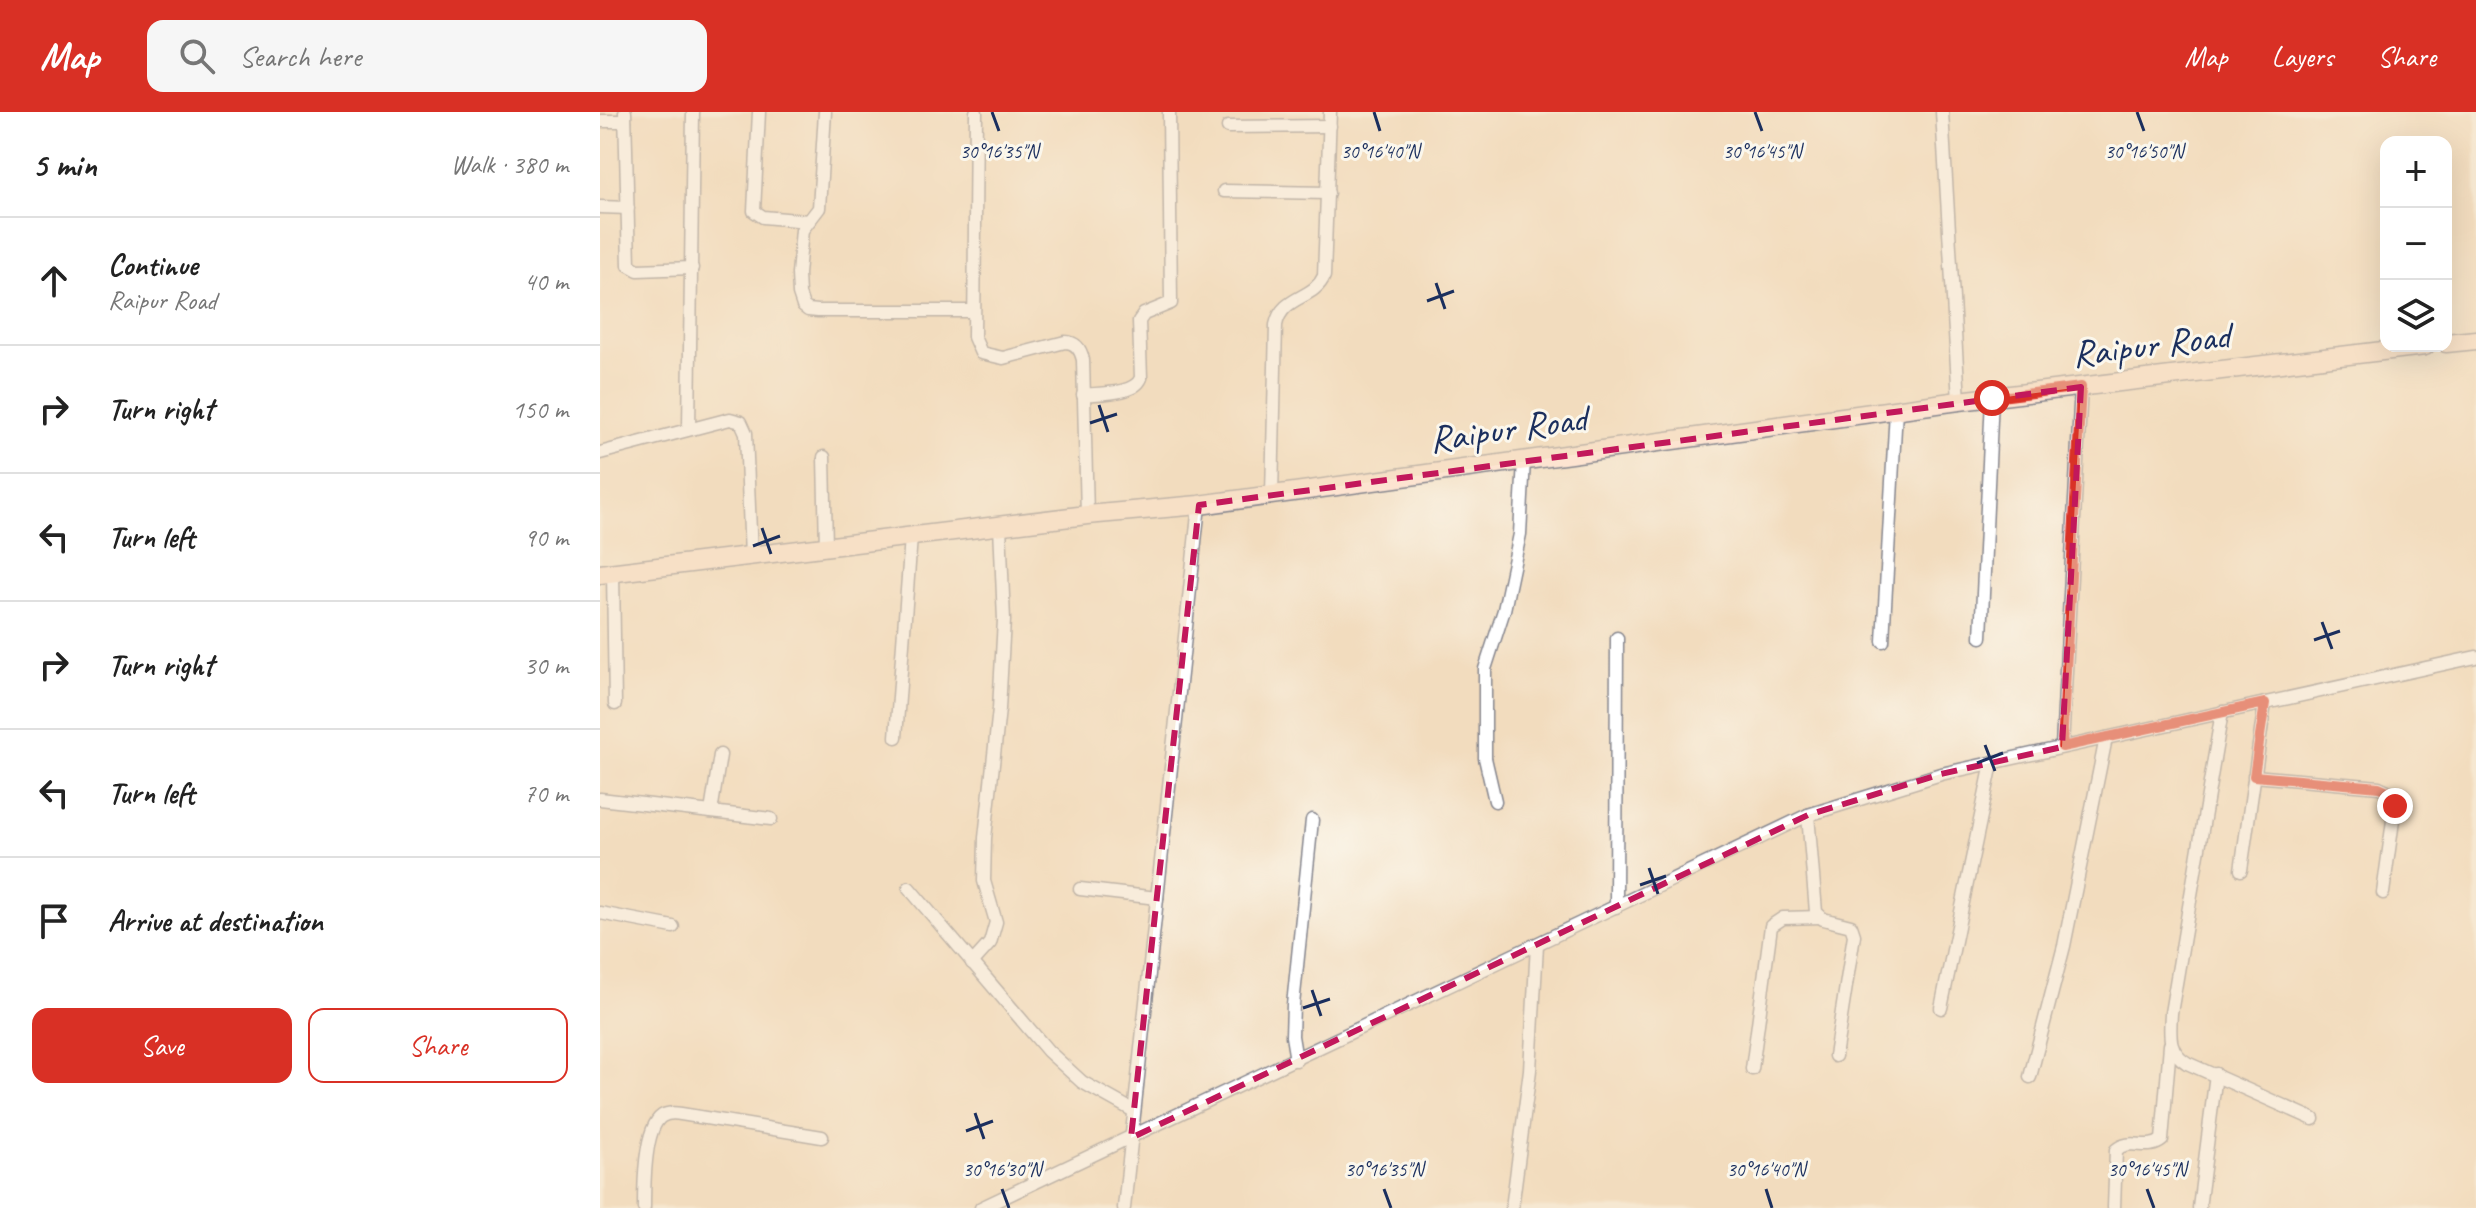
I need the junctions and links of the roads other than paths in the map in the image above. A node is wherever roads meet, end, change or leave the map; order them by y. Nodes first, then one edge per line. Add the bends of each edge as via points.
1 (693, 112) edge
2 (759, 112) edge
3 (825, 112) edge
4 (976, 112) edge
5 (1169, 112) edge
6 (1942, 112) edge
7 (625, 117) edge
8 (1330, 119) edge
9 (600, 121) edge
10 (1228, 127) dead end
11 (1224, 191) dead end
12 (1328, 193) junction
13 (600, 207) edge
14 (628, 208) junction
15 (808, 221) junction
16 (692, 268) junction
17 (973, 311) junction
18 (2476, 340) edge
19 (2452, 342) edge
20 (2380, 351) edge
21 (2081, 387) junction
22 (1083, 395) junction
23 (1992, 398) junction
24 (1959, 401) junction
25 (1896, 410) junction
26 (689, 429) junction
27 (600, 453) edge
28 (824, 457) dead end
29 (1524, 460) junction
30 (1272, 495) junction
31 (1199, 505) junction
32 (1087, 515) junction
33 (1000, 526) junction
34 (911, 537) junction
35 (826, 547) junction
36 (751, 557) junction
37 (606, 573) edge
38 (1981, 637) dead end
39 (1617, 638) dead end
40 (1883, 641) dead end
41 (2476, 657) edge
42 (2265, 703) junction
43 (615, 704) dead end
44 (2222, 712) junction
45 (896, 737) dead end
46 (2106, 738) junction
47 (2062, 747) junction
48 (720, 755) dead end
49 (1992, 763) junction
50 (2254, 776) junction
51 (600, 799) edge
52 (1495, 801) dead end
53 (711, 812) junction
54 (1808, 815) junction
55 (771, 819) dead end
56 (1312, 820) dead end
57 (2241, 870) dead end
58 (909, 888) dead end
59 (1080, 889) dead end
60 (2383, 893) dead end
61 (1157, 898) junction
62 (1616, 907) junction
63 (600, 913) edge
64 (1821, 917) junction
65 (673, 927) dead end
66 (1537, 945) junction
67 (972, 963) junction
68 (1941, 1008) dead end
69 (2170, 1042) junction
70 (1835, 1056) dead end
71 (1296, 1060) junction
72 (1752, 1069) dead end
73 (2216, 1074) junction
74 (2030, 1077) dead end
75 (1134, 1111) junction
76 (2313, 1119) dead end
77 (822, 1137) dead end
78 (1131, 1138) junction
79 (644, 1208) edge
80 (981, 1208) edge
81 (1124, 1208) edge
82 (1512, 1208) edge
83 (2114, 1208) edge
84 (2199, 1208) edge

1 - 16 street
2 - 15 street via 754,211 763,217
3 - 15 street via 819,208
4 - 17 street
5 - 22 street via 1171,303 1139,321 1137,385
6 - 24 street
7 - 9 street
7 - 14 street
8 - 10 street
8 - 12 street
11 - 12 street
12 - 30 street via 1324,276 1284,307 1276,325
13 - 14 street
14 - 16 street via 627,258 632,269
15 - 17 street via 802,230 798,274 800,299 808,310
16 - 26 street
17 - 22 street via 974,337 986,356 1003,358 1065,342 1075,345 1083,360
18 - 19 main road
20 - 21 main road, Raipur Road
21 - 23 main road, Raipur Road
21 - 47 street
22 - 32 street
23 - 24 main road, Raipur Road
23 - 38 street
24 - 25 main road, Raipur Road
25 - 29 main road, Raipur Road
25 - 40 street
26 - 27 street
26 - 36 street via 730,419 744,425
28 - 35 street
29 - 30 main road, Raipur Road
29 - 52 street via 1520,534 1485,669 1485,758
30 - 31 main road, Raipur Road
31 - 32 main road, Raipur Road
31 - 61 street
32 - 33 main road, Raipur Road
33 - 34 main road, Raipur Road
33 - 67 street via 1004,620 984,881 996,922 990,943
34 - 35 main road, Raipur Road
34 - 45 street
35 - 36 main road, Raipur Road
36 - 37 main road, Raipur Road
37 - 43 street
39 - 62 street
41 - 42 street
42 - 44 street
42 - 50 street
44 - 46 street
44 - 69 street
46 - 47 street
46 - 74 street via 2064,946
47 - 49 street
48 - 53 street
49 - 54 street
49 - 68 street
50 - 57 street
50 - 60 street via 2390,792 2395,806
51 - 53 street
53 - 55 street
54 - 62 street
54 - 64 street via 1814,904
56 - 71 street via 1293,1013
58 - 67 street
59 - 61 street
61 - 75 street
62 - 66 street
63 - 65 street
64 - 70 street via 1851,926 1854,935
64 - 72 street via 1783,918 1771,926
66 - 71 street
66 - 82 street via 1530,1070
67 - 75 street via 1069,1072
69 - 73 street via 2179,1058
69 - 83 street via 2162,1140 2116,1150
71 - 78 street
73 - 76 street
73 - 84 street
75 - 78 street
77 - 79 street via 681,1114 662,1116 651,1136
78 - 80 street
78 - 81 street

